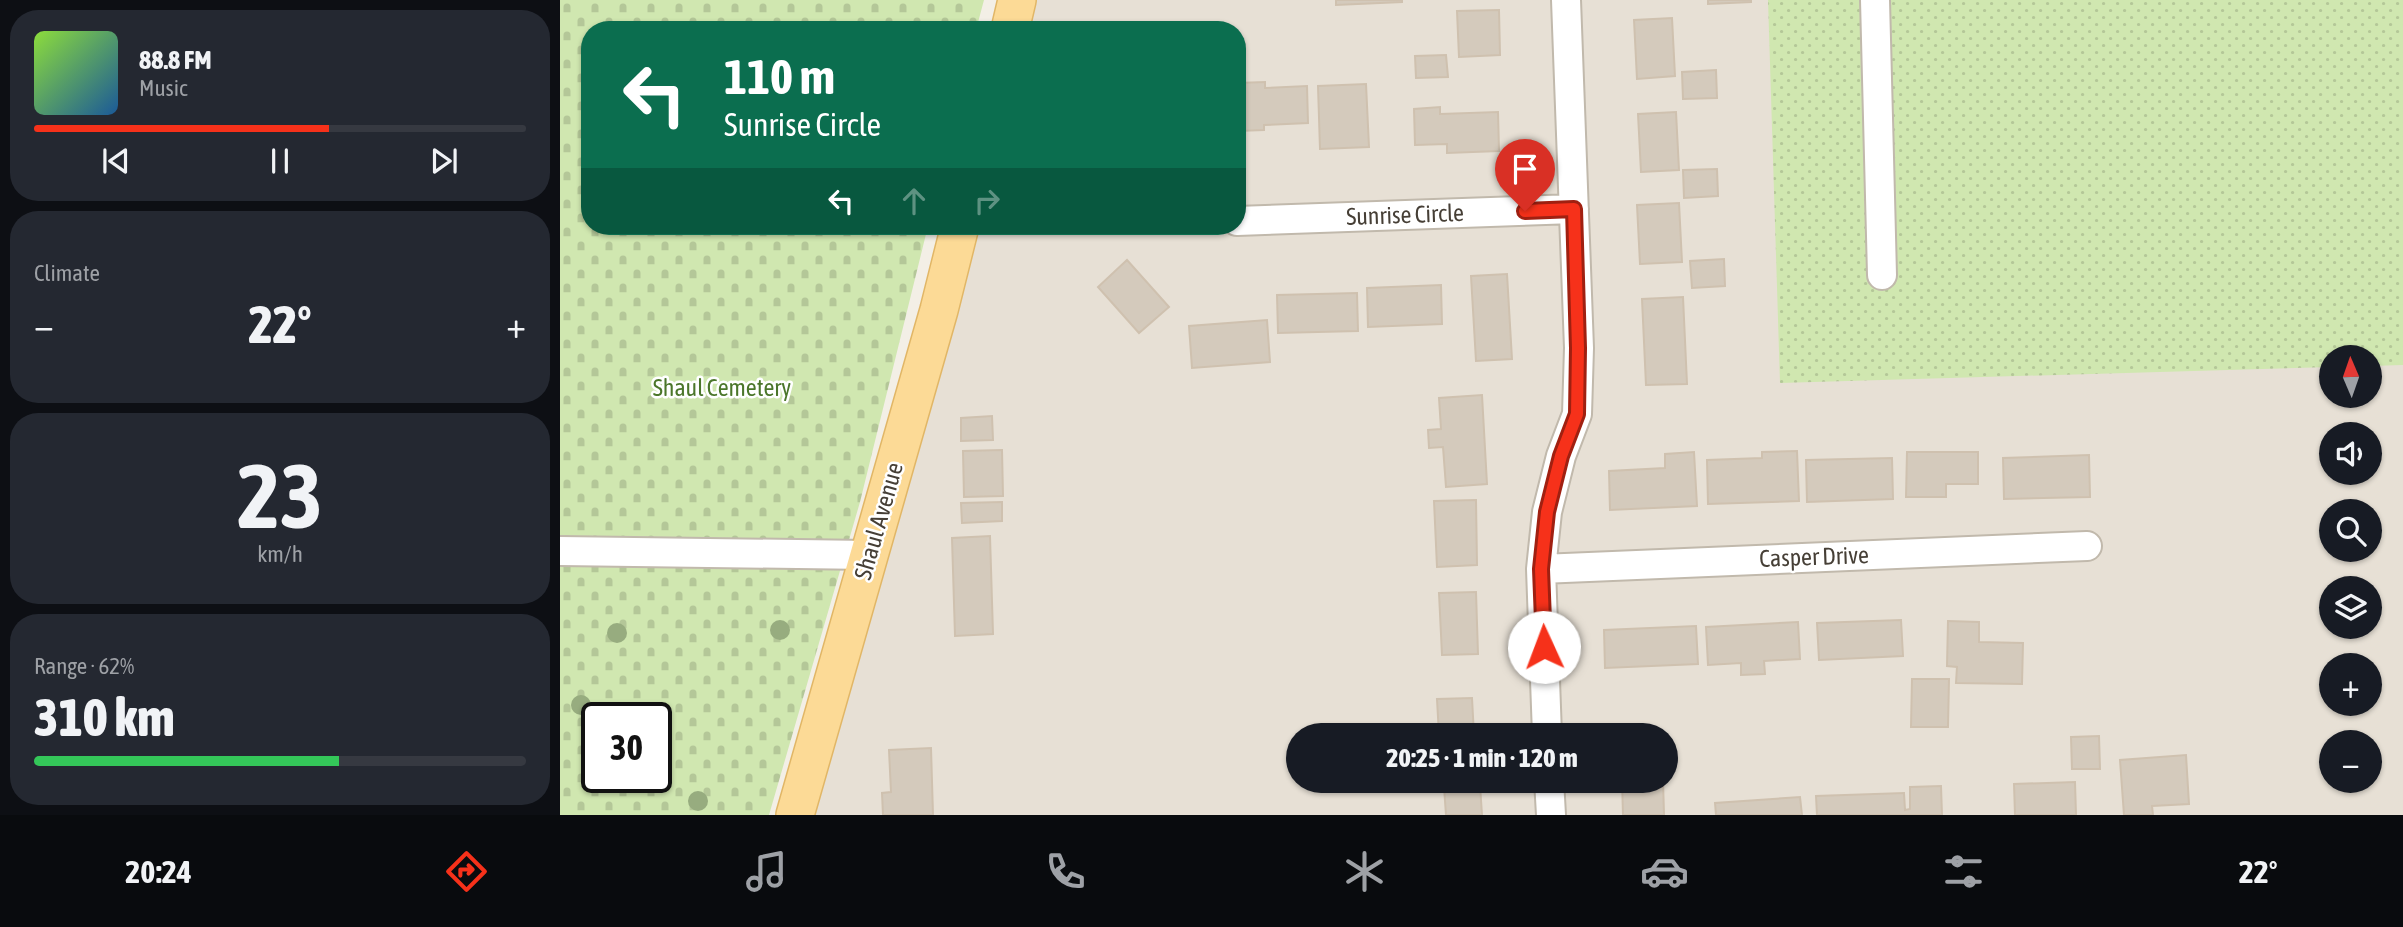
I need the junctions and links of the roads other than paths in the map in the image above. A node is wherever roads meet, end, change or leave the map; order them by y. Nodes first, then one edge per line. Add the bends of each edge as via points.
1 (1017, 0) edge
2 (1566, 0) edge
3 (1875, 0) edge
4 (1012, 21) edge
5 (1574, 209) junction
6 (1246, 222) edge
7 (958, 235) edge
8 (1882, 275) dead end
9 (2087, 546) dead end
10 (560, 551) edge
11 (869, 555) junction
12 (1541, 569) junction
13 (1547, 723) edge
14 (1549, 793) edge
15 (795, 815) edge
16 (1550, 815) edge

1 - 4 main road
2 - 5 street
3 - 8 street
5 - 6 street, Sunrise Circle
5 - 12 street via 1577,414 1547,512
7 - 11 main road, Shaul Avenue
9 - 12 street, Casper Drive
10 - 11 street
11 - 15 main road, Shaul Avenue
12 - 13 street
14 - 16 street

